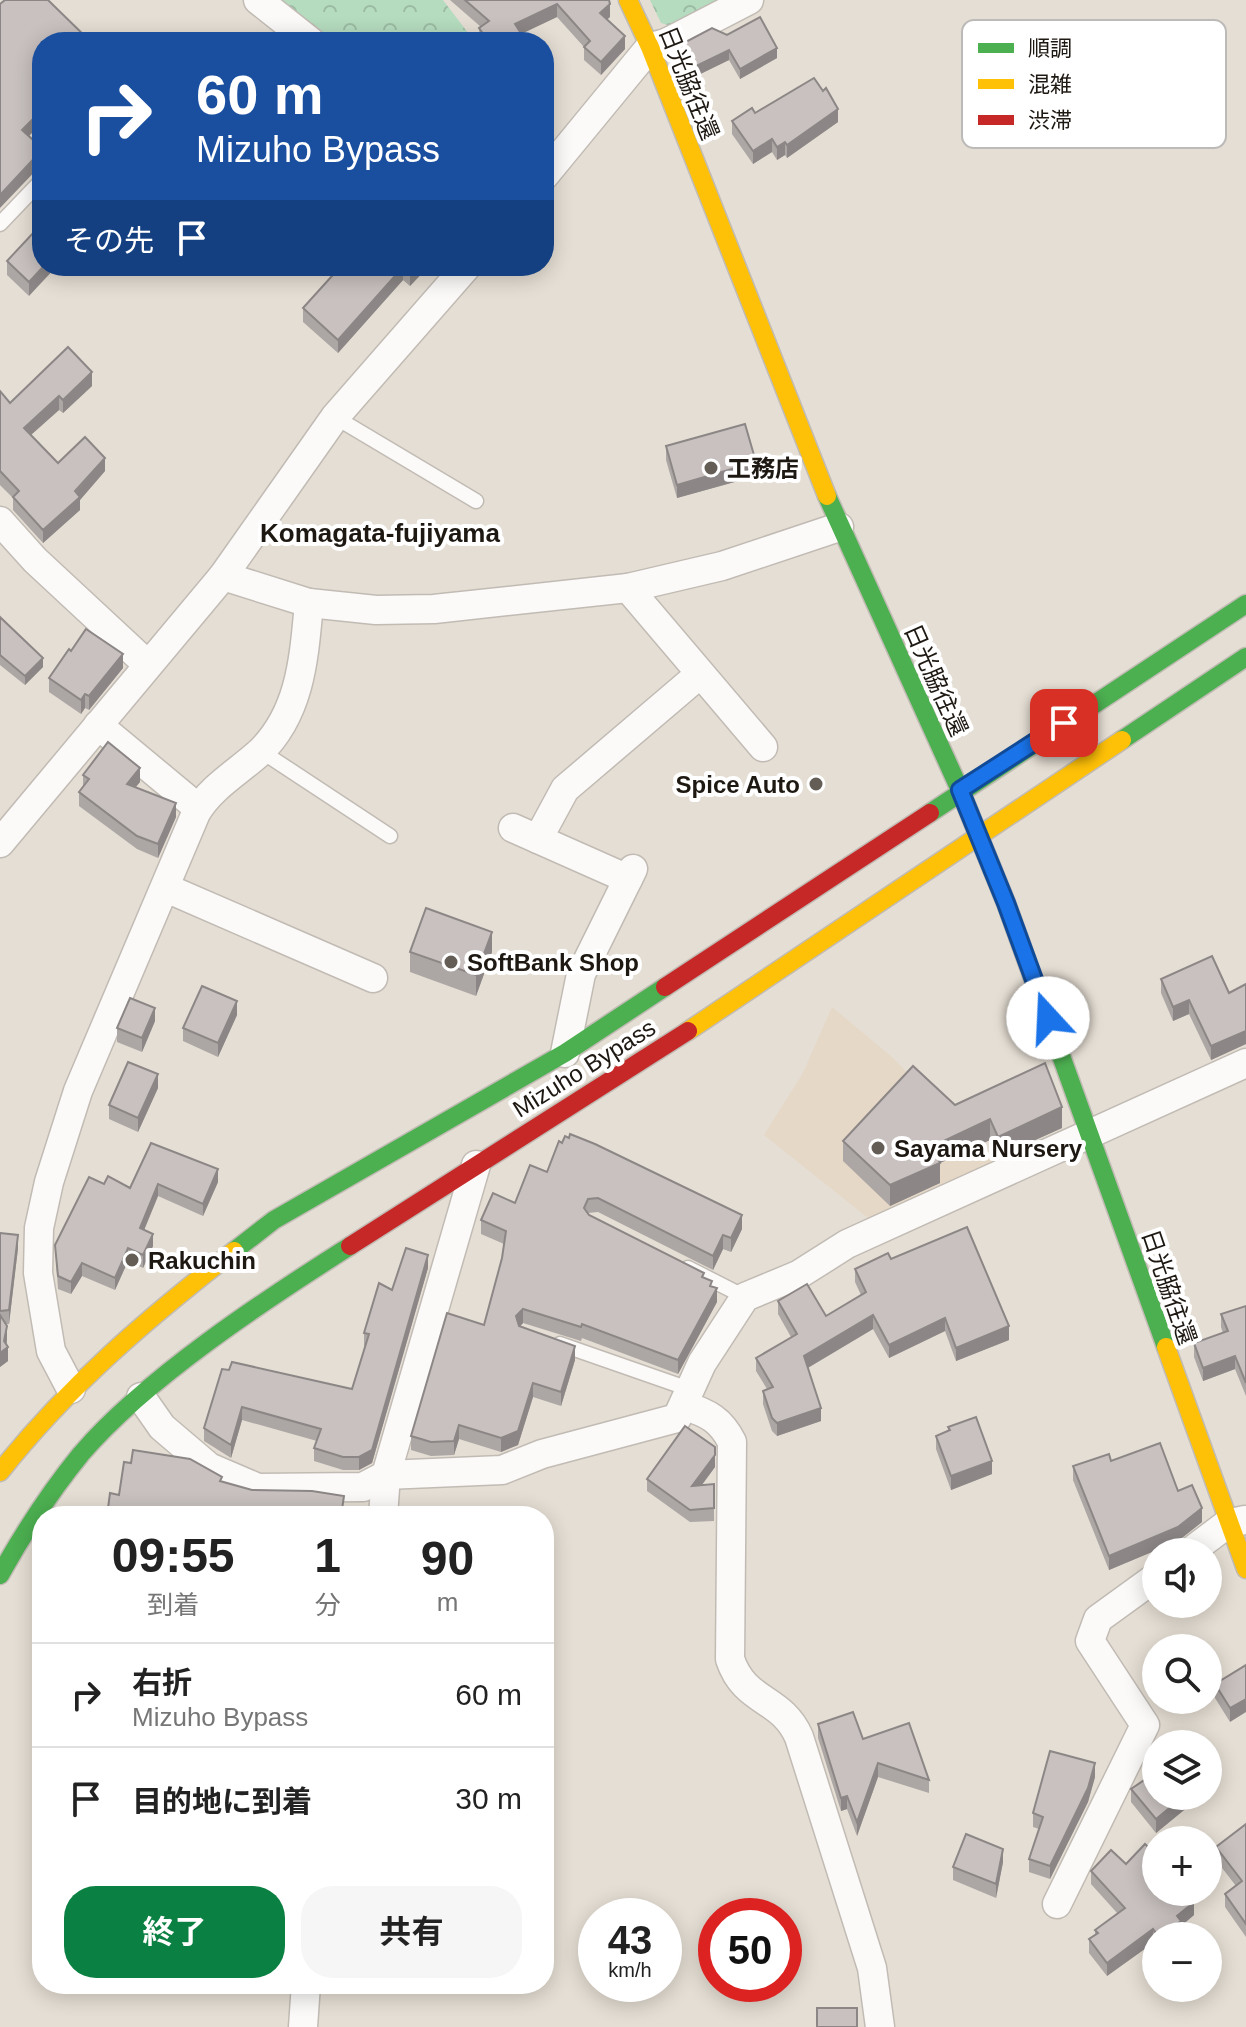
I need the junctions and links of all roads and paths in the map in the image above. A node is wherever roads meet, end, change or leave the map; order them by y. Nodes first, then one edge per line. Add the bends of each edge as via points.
1 (258, 0) edge
2 (628, 0) edge
3 (749, 0) edge
4 (298, 32) edge
5 (650, 47) junction
6 (554, 164) edge
7 (32, 190) edge
8 (0, 224) edge
9 (458, 276) edge
10 (335, 417) junction
11 (476, 501) dead end
12 (0, 521) edge
13 (839, 527) junction
14 (223, 576) junction
15 (628, 588) junction
16 (309, 603) junction
17 (1246, 604) edge
18 (1246, 657) edge
19 (148, 665) junction
20 (700, 674) junction
21 (98, 725) junction
22 (763, 747) dead end
23 (261, 751) junction
24 (960, 790) junction
25 (198, 808) junction
26 (978, 834) junction
27 (390, 836) dead end
28 (0, 843) edge
29 (166, 888) junction
30 (373, 978) dead end
31 (565, 1053) junction
32 (1246, 1063) edge
33 (1089, 1133) junction
34 (476, 1165) junction
35 (677, 1262) edge
36 (745, 1297) junction
37 (541, 1338) edge
38 (71, 1389) junction
39 (141, 1397) junction
40 (688, 1398) junction
41 (0, 1472) edge
42 (386, 1475) junction
43 (41, 1506) edge
44 (384, 1506) edge
45 (32, 1519) edge
46 (1237, 1522) edge
47 (1212, 1538) edge
48 (1246, 1569) edge
49 (0, 1575) edge
50 (1142, 1587) edge
51 (1057, 1904) dead end
52 (305, 1994) edge
53 (303, 2027) edge
54 (880, 2027) edge

1 - 4 street
2 - 5 main road, 日光脇往還
3 - 5 street
5 - 6 street
5 - 13 main road, 日光脇往還
7 - 8 lane
9 - 10 street
10 - 11 lane
10 - 14 street
12 - 19 street
13 - 15 street via 722,566
13 - 24 main road, 日光脇往還
14 - 16 street
14 - 19 street
15 - 16 street via 434,609
15 - 20 street
16 - 23 street via 303,671 287,715
17 - 24 main road, Mizuho Bypass
18 - 26 main road, Mizuho Bypass
19 - 21 street
20 - 22 street
20 - 31 street via 565,789 526,834 631,874 581,974
21 - 25 street
21 - 28 street
23 - 25 street
23 - 27 lane
24 - 26 main road, 日光脇往還
24 - 31 main road, Mizuho Bypass
25 - 29 street
26 - 33 main road, 日光脇往還
26 - 34 main road, Mizuho Bypass via 674,1040
29 - 30 street
29 - 38 street via 78,1091 39,1228 38,1273 51,1351
31 - 38 main road, Mizuho Bypass via 274,1220 206,1269
32 - 33 street
33 - 36 street
33 - 46 main road, 日光脇往還
34 - 39 main road, Mizuho Bypass via 240,1321
34 - 42 street
35 - 36 lane
36 - 40 street via 709,1352
37 - 40 lane
38 - 41 main road, Mizuho Bypass
39 - 42 street via 162,1427 209,1467 258,1488 363,1487
39 - 43 main road, Mizuho Bypass via 83,1452
40 - 42 street via 677,1418 502,1470
40 - 54 street via 725,1428 732,1442 730,1659 736,1677 791,1718 799,1737 872,1968
42 - 44 street
45 - 49 main road, Mizuho Bypass
46 - 47 street
46 - 48 main road, 日光脇往還
50 - 51 street via 1098,1619 1090,1641 1145,1725
52 - 53 street

